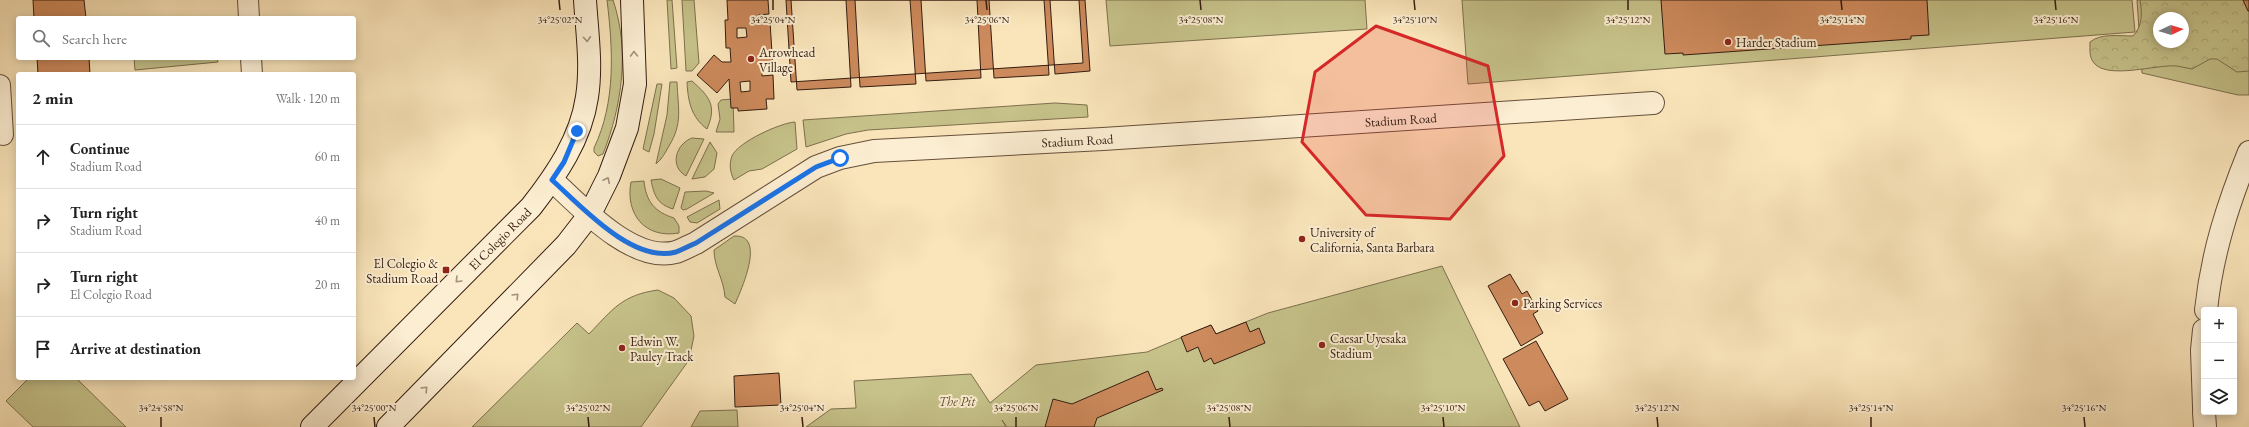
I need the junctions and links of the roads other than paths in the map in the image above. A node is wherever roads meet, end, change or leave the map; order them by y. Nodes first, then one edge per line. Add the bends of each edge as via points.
1 (248, 0) edge
2 (585, 0) edge
3 (632, 0) edge
4 (249, 16) edge
5 (251, 60) edge
6 (252, 72) edge
7 (0, 85) edge
8 (1653, 103) dead end
9 (4, 135) dead end
10 (2249, 152) edge
11 (552, 180) junction
12 (590, 214) junction
13 (2206, 307) edge
14 (2203, 343) edge
15 (2203, 379) edge
16 (2204, 415) edge
17 (312, 427) edge
18 (388, 427) edge
19 (2206, 427) edge

1 - 4 street
2 -> 11 street, El Colegio Road via 589,61 587,98 564,162
12 -> 3 street via 609,176 627,128 635,84
5 - 6 street
7 - 9 street
8 - 12 street, Stadium Road via 1103,139 874,151 840,158 816,167 696,243 675,252 654,252 631,246
10 - 13 street via 2218,237 2209,278
11 - 12 street, Stadium Road
11 -> 17 street, El Colegio Road via 531,207
18 -> 12 street via 566,245
14 - 15 street
16 - 19 street

